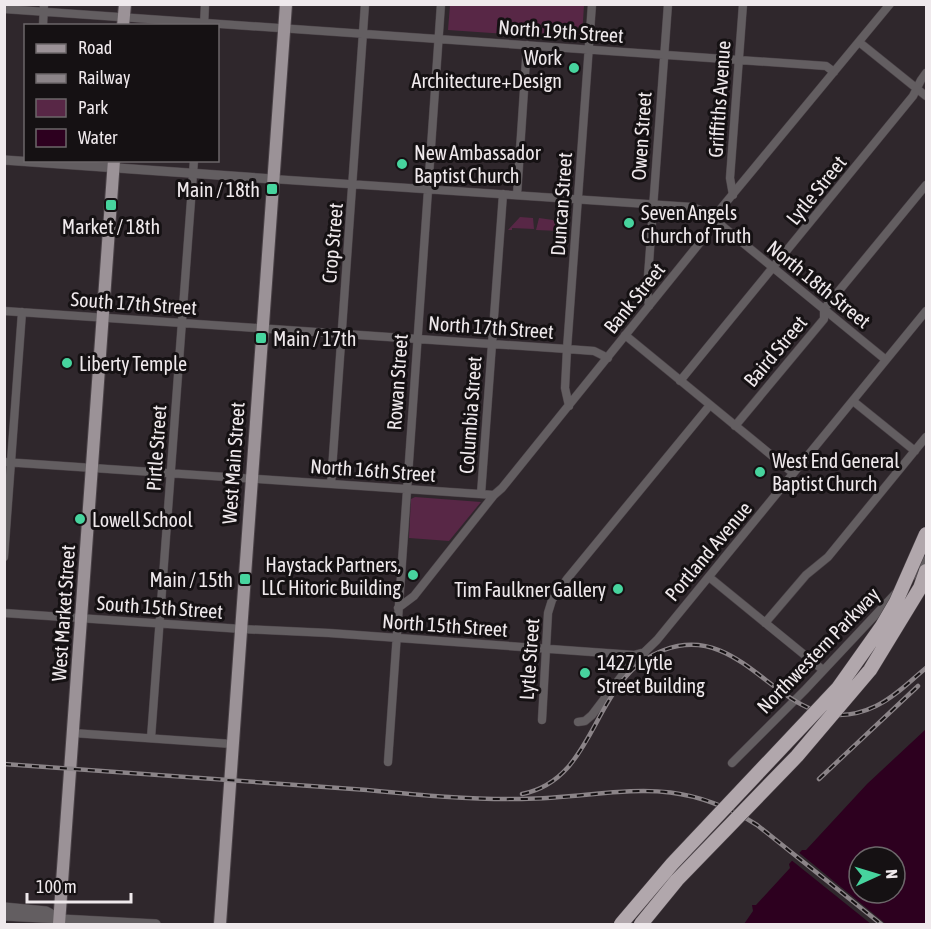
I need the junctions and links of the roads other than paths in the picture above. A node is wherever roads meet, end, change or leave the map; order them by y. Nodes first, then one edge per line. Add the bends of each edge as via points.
1 (125, 4) edge
2 (205, 4) edge
3 (286, 4) edge
4 (365, 4) edge
5 (441, 4) edge
6 (592, 4) edge
7 (668, 4) edge
8 (743, 4) edge
9 (890, 4) edge
10 (44, 8) edge
11 (4, 9) edge
12 (124, 22) edge
13 (43, 24) edge
14 (204, 24) edge
15 (219, 25) edge
16 (284, 29) junction
17 (363, 34) junction
18 (439, 39) junction
19 (859, 42) junction
20 (527, 45) junction
21 (588, 50) junction
22 (664, 54) junction
23 (739, 60) junction
24 (834, 72) junction
25 (927, 73) edge
26 (917, 88) junction
27 (927, 96) edge
28 (4, 160) edge
29 (24, 161) edge
30 (60, 162) edge
31 (194, 162) edge
32 (114, 164) edge
33 (193, 173) junction
34 (273, 179) junction
35 (353, 184) junction
36 (927, 185) edge
37 (428, 189) junction
38 (503, 194) junction
39 (517, 195) junction
40 (733, 195) junction
41 (578, 199) junction
42 (652, 204) junction
43 (715, 219) junction
44 (773, 268) junction
45 (649, 306) junction
46 (824, 309) junction
47 (4, 311) edge
48 (927, 311) edge
49 (22, 312) junction
50 (102, 318) junction
51 (182, 323) junction
52 (262, 328) junction
53 (341, 334) junction
54 (625, 335) junction
55 (417, 339) junction
56 (492, 344) junction
57 (567, 349) junction
58 (608, 358) junction
59 (886, 360) junction
60 (680, 381) junction
61 (853, 401) junction
62 (710, 405) junction
63 (568, 406) junction
64 (735, 426) junction
65 (927, 437) edge
66 (915, 451) junction
67 (8, 462) edge
68 (92, 468) junction
69 (171, 473) junction
70 (793, 473) junction
71 (251, 478) junction
72 (331, 484) junction
73 (406, 488) junction
74 (481, 494) junction
75 (494, 495) junction
76 (927, 534) edge
77 (4, 557) edge
78 (927, 560) edge
79 (927, 571) edge
80 (709, 577) junction
81 (398, 608) junction
82 (4, 613) edge
83 (82, 619) junction
84 (765, 622) junction
85 (160, 624) junction
86 (242, 629) junction
87 (396, 639) junction
88 (546, 649) junction
89 (645, 652) junction
90 (823, 670) junction
91 (542, 720) dead end
92 (578, 722) dead end
93 (73, 733) junction
94 (151, 738) junction
95 (232, 744) junction
96 (388, 762) dead end
97 (732, 762) dead end
98 (4, 907) edge
99 (4, 916) edge
100 (59, 921) edge
101 (137, 924) edge
102 (156, 924) edge
103 (220, 924) edge
104 (621, 924) edge
105 (641, 924) edge

1 - 12 main road
2 - 14 street
3 - 16 main road, West Main Street
4 - 17 street, Crop Street
5 - 18 street, Rowan Street
6 - 21 street, Duncan Street
7 - 22 street, Owen Street
8 - 23 street, Griffiths Avenue
9 - 19 street, Bank Street
10 - 11 street, North 19th Street
10 - 12 street, North 19th Street
10 - 13 street
12 - 14 street, North 19th Street
15 - 16 street, North 19th Street
16 - 17 street, North 19th Street
16 - 34 main road, West Main Street
17 - 18 street, North 19th Street
17 - 35 street, Crop Street
18 - 20 street, North 19th Street
18 - 37 street, Rowan Street
19 - 24 street, Bank Street
19 - 26 street
20 - 21 street, North 19th Street
20 - 39 street
21 - 22 street, North 19th Street
21 - 41 street, Duncan Street
22 - 23 street, North 19th Street
22 - 42 street, Owen Street
23 - 24 street, North 19th Street via 826,66
23 - 40 street, Griffiths Avenue via 730,178
24 - 40 street, Bank Street
25 - 26 street, Lytle Street
26 - 27 street
26 - 44 street, Lytle Street
28 - 29 street
30 - 32 street
31 - 33 street, Pirtle Street
32 - 33 street
32 - 50 main road, West Market Street
33 - 34 street
33 - 51 street, Pirtle Street
34 - 35 street, North 18th Street
34 - 52 main road, West Main Street
35 - 37 street, North 18th Street
35 - 53 street, Crop Street
36 - 46 street, Baird Street
37 - 38 street, North 18th Street
37 - 55 street, Rowan Street
38 - 39 street, North 18th Street
38 - 56 street, Columbia Street
39 - 41 street, North 18th Street
40 - 43 street, Bank Street
41 - 42 street, North 18th Street
41 - 57 street, Duncan Street
42 - 43 street, North 18th Street via 692,207
42 - 45 street, Owen Street via 646,290
43 - 44 street, North 18th Street
43 - 45 street, Bank Street
44 - 46 street, North 18th Street
44 - 60 street, Lytle Street
45 - 54 street, Bank Street
46 - 59 street, North 18th Street
46 - 64 street, Baird Street via 824,319
47 - 49 street, South 17th Street
48 - 59 street, Portland Avenue
49 - 50 street, South 17th Street
49 - 67 street
50 - 51 street, South 17th Street
50 - 68 main road, West Market Street
51 - 52 street, South 17th Street
51 - 69 street, Pirtle Street
52 - 53 street, North 17th Street
52 - 71 main road, West Main Street
53 - 55 street, North 17th Street
53 - 72 street, Crop Street
54 - 58 street, Bank Street
54 - 60 street
55 - 56 street, North 17th Street
55 - 73 street, Rowan Street
56 - 57 street, North 17th Street
56 - 74 street, Columbia Street
57 - 58 street, North 17th Street via 594,351
57 - 63 street, Duncan Street
58 - 63 street, Bank Street
59 - 61 street, Portland Avenue
60 - 62 street
61 - 66 street
61 - 70 street, Portland Avenue
62 - 64 street
62 - 88 street, Lytle Street via 559,589 548,613
63 - 75 street, Bank Street
64 - 70 street
65 - 66 street
66 - 84 street via 828,557 806,575
67 - 68 street, North 16th Street
67 - 77 street
68 - 69 street, North 16th Street
68 - 83 main road, West Market Street
69 - 71 street, North 16th Street
69 - 85 street, Pirtle Street
70 - 80 street, Portland Avenue
71 - 72 street, North 16th Street
71 - 86 main road, West Main Street
72 - 73 street, North 16th Street
73 - 74 street, North 16th Street
73 - 81 street, Rowan Street
74 - 75 street, North 16th Street
75 - 81 street, Bank Street via 414,596
76 - 104 highway, bridge via 891,610 840,685
78 - 90 street, Northwestern Parkway
79 - 105 highway, bridge via 870,670
80 - 84 street
80 - 89 street, Portland Avenue
81 - 87 street, Rowan Street
82 - 83 street, South 15th Street
83 - 85 street, South 15th Street
83 - 93 main road, West Market Street
84 - 90 street
85 - 86 street, South 15th Street
85 - 94 street, Pirtle Street
86 - 87 street, North 15th Street
86 - 95 main road, West Main Street
87 - 88 street, North 15th Street
87 - 96 street, Rowan Street
88 - 89 street, North 15th Street via 634,655
88 - 91 street, Lytle Street
89 - 92 street, Portland Avenue via 592,715
90 - 97 street, Northwestern Parkway
93 - 94 street
93 - 100 main road, West Market Street
94 - 95 street
95 - 103 main road, West Main Street
98 - 100 street via 46,911
99 - 100 street
100 - 101 street
101 - 102 street

